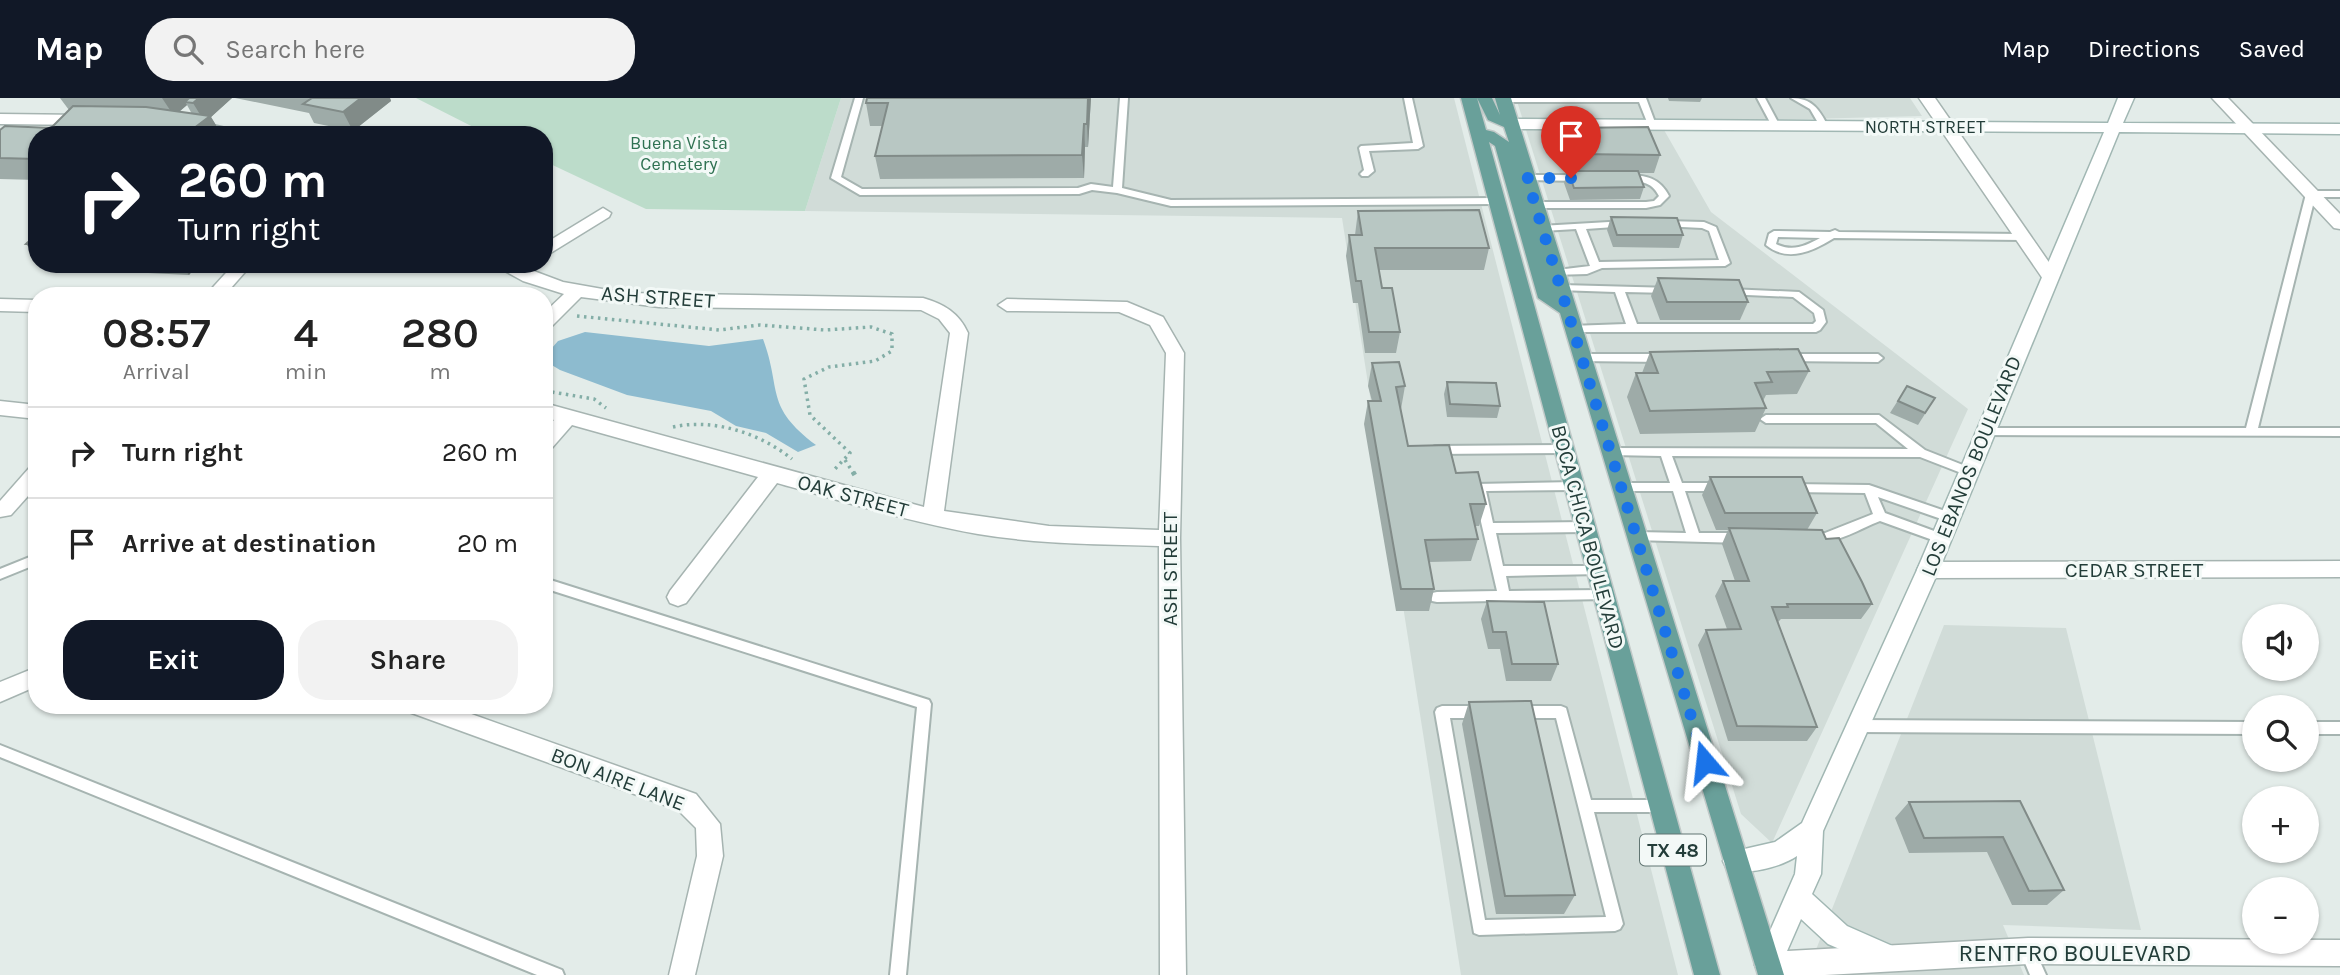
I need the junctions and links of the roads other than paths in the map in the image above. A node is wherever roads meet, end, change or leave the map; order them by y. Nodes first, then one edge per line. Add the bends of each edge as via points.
1 (859, 98) edge
2 (1124, 98) edge
3 (1408, 98) edge
4 (1469, 98) edge
5 (1497, 98) edge
6 (1643, 98) edge
7 (1760, 98) edge
8 (1795, 98) edge
9 (1927, 98) edge
10 (2126, 98) edge
11 (2220, 98) edge
12 (1549, 99) edge
13 (200, 106) edge
14 (0, 119) edge
15 (97, 120) edge
16 (1510, 124) junction
17 (1652, 125) junction
18 (191, 126) edge
19 (1776, 126) junction
20 (2112, 126) junction
21 (1824, 127) junction
22 (1947, 127) junction
23 (2248, 128) junction
24 (2340, 129) edge
25 (1479, 135) junction
26 (1365, 174) dead end
27 (1527, 178) junction
28 (1588, 178) edge
29 (1616, 178) edge
30 (1117, 190) junction
31 (2311, 194) junction
32 (2340, 194) edge
33 (1496, 201) junction
34 (1535, 205) junction
35 (603, 213) dead end
36 (1635, 224) edge
37 (1649, 224) edge
38 (2340, 224) edge
39 (1543, 228) junction
40 (1581, 229) junction
41 (1835, 233) junction
42 (2022, 237) junction
43 (553, 245) edge
44 (1595, 266) junction
45 (236, 273) edge
46 (530, 273) edge
47 (2049, 275) junction
48 (1559, 281) junction
49 (222, 287) edge
50 (1619, 289) junction
51 (578, 290) junction
52 (1686, 291) edge
53 (1713, 291) edge
54 (0, 305) edge
55 (1007, 305) dead end
56 (28, 306) edge
57 (553, 315) edge
58 (1571, 319) junction
59 (1633, 328) junction
60 (1582, 358) junction
61 (1672, 358) edge
62 (1768, 358) edge
63 (1878, 358) dead end
64 (0, 408) edge
65 (28, 411) edge
66 (553, 413) edge
67 (568, 417) junction
68 (1766, 419) edge
69 (1985, 432) junction
70 (2251, 432) junction
71 (2340, 432) edge
72 (553, 434) edge
73 (1564, 449) junction
74 (1424, 450) edge
75 (1611, 451) junction
76 (1665, 451) junction
77 (1921, 453) junction
78 (1969, 472) junction
79 (772, 474) junction
80 (28, 482) edge
81 (1574, 486) junction
82 (1622, 487) junction
83 (1677, 487) junction
84 (1732, 488) edge
85 (1773, 488) edge
86 (1869, 489) junction
87 (4, 510) dead end
88 (1880, 516) junction
89 (933, 517) junction
90 (1950, 517) junction
91 (1585, 527) junction
92 (1488, 528) junction
93 (1637, 537) junction
94 (1694, 537) junction
95 (1169, 538) junction
96 (1760, 538) edge
97 (1800, 538) edge
98 (1941, 538) junction
99 (28, 563) edge
100 (2340, 569) edge
101 (1928, 570) junction
102 (1498, 571) junction
103 (1597, 571) junction
104 (0, 574) edge
105 (553, 586) edge
106 (1604, 595) junction
107 (1504, 596) junction
108 (678, 597) dead end
109 (1437, 597) edge
110 (28, 680) edge
111 (0, 692) edge
112 (442, 714) edge
113 (1857, 726) junction
114 (2242, 728) edge
115 (2319, 728) edge
116 (2340, 729) edge
117 (0, 751) edge
118 (1585, 806) junction
119 (1661, 806) junction
120 (1811, 831) junction
121 (1736, 861) junction
122 (1798, 897) junction
123 (2340, 953) edge
124 (1888, 957) junction
125 (2033, 963) edge
126 (1770, 970) edge
127 (556, 975) edge
128 (682, 975) edge
129 (898, 975) edge
130 (1173, 975) edge
131 (1707, 975) edge

1 - 30 lane via 836,178 860,192
2 - 30 lane
3 - 26 lane via 1418,146 1364,148 1369,171
4 - 25 main road, BOCA CHICA BOULEVARD / TX 48
5 - 12 lane
5 - 16 main road, BOCA CHICA BOULEVARD / TX 48
6 - 12 lane
6 - 17 lane
7 - 19 lane
8 - 21 lane via 1813,107
9 - 22 street
10 - 20 street, LOS EBANOS BOULEVARD
11 - 23 street
13 - 18 street via 175,123
14 - 15 street
16 - 17 street, NORTH STREET
16 - 27 main road, BOCA CHICA BOULEVARD / TX 48
17 - 19 street, NORTH STREET
19 - 21 street, NORTH STREET
20 - 22 street, NORTH STREET
20 - 23 street, NORTH STREET
20 - 47 street, LOS EBANOS BOULEVARD
21 - 22 street, NORTH STREET
22 - 42 street
23 - 24 street, NORTH STREET
23 - 31 street
25 - 33 main road, BOCA CHICA BOULEVARD / TX 48
25 - 58 main road via 1489,135 1502,144 1547,298
27 - 28 lane
27 - 34 main road, BOCA CHICA BOULEVARD / TX 48
29 - 34 lane via 1652,181 1664,196 1646,205
30 - 33 lane via 1171,203
31 - 32 lane
31 - 38 street
31 - 70 lane
33 - 73 main road, BOCA CHICA BOULEVARD / TX 48
34 - 39 main road, BOCA CHICA BOULEVARD / TX 48
35 - 43 street
36 - 40 lane via 1594,224
37 - 44 lane via 1713,229 1725,263
39 - 40 lane
39 - 48 main road, BOCA CHICA BOULEVARD / TX 48
40 - 44 lane
41 - 41 lane via 1774,234 1770,238 1771,245 1784,253 1798,253
41 - 42 lane
42 - 47 street
44 - 48 lane
45 - 49 street
46 - 51 street, ASH STREET
47 - 69 street, LOS EBANOS BOULEVARD
48 - 50 lane
48 - 58 main road, BOCA CHICA BOULEVARD / TX 48
50 - 52 lane
50 - 59 lane
51 - 57 street
51 - 89 street, ASH STREET via 635,299 923,304 945,312 959,333
53 - 59 lane via 1794,293 1819,312 1821,322 1816,328
54 - 56 street
55 - 95 street, ASH STREET via 1121,306 1157,321 1175,353
58 - 59 lane
58 - 60 main road, BOCA CHICA BOULEVARD / TX 48
60 - 61 lane
60 - 75 main road, BOCA CHICA BOULEVARD / TX 48
62 - 63 lane
64 - 65 street
66 - 67 street, OAK STREET
67 - 72 street
67 - 79 street, OAK STREET
68 - 77 lane via 1879,419
69 - 70 lane
69 - 78 street, LOS EBANOS BOULEVARD
70 - 71 lane
73 - 74 lane
73 - 81 main road, BOCA CHICA BOULEVARD / TX 48
75 - 76 lane
75 - 82 main road, BOCA CHICA BOULEVARD / TX 48
76 - 77 lane
76 - 83 lane
77 - 78 lane
78 - 90 street, LOS EBANOS BOULEVARD
79 - 89 street, OAK STREET
79 - 108 street
80 - 87 street
81 - 91 main road, BOCA CHICA BOULEVARD / TX 48
81 - 92 lane via 1479,487
82 - 83 lane
82 - 93 main road, BOCA CHICA BOULEVARD / TX 48
83 - 84 lane
83 - 94 lane
85 - 86 lane
86 - 88 lane
86 - 90 lane
88 - 97 lane via 1826,538
88 - 98 lane
89 - 95 street, OAK STREET via 1049,534
90 - 98 street, LOS EBANOS BOULEVARD
91 - 92 lane
91 - 103 main road, BOCA CHICA BOULEVARD / TX 48
92 - 102 lane
93 - 94 lane
93 - 121 main road, BOCA CHICA BOULEVARD / TX 48
94 - 96 lane
95 - 130 street, ASH STREET
98 - 101 street, LOS EBANOS BOULEVARD
99 - 104 lane
100 - 101 street, CEDAR STREET
101 - 113 street, LOS EBANOS BOULEVARD
102 - 103 lane
102 - 107 lane
103 - 106 main road, BOCA CHICA BOULEVARD / TX 48
105 - 129 lane via 924,704
106 - 107 lane
106 - 119 main road, BOCA CHICA BOULEVARD / TX 48
107 - 109 lane
110 - 111 street
112 - 128 street, BON AIRE LANE via 687,802 708,824 710,856
113 - 114 lane
113 - 120 street, LOS EBANOS BOULEVARD
115 - 116 lane
117 - 127 lane
118 - 118 lane via 1615,924 1479,928 1442,712 1561,712
118 - 119 lane
119 - 131 main road, BOCA CHICA BOULEVARD / TX 48
120 - 121 street via 1780,853
120 - 122 street, LOS EBANOS BOULEVARD via 1808,874
121 - 126 main road, BOCA CHICA BOULEVARD / TX 48
122 - 124 street via 1839,939
122 - 126 street, LOS EBANOS BOULEVARD
123 - 125 street, RENTFRO BOULEVARD
124 - 125 street, RENTFRO BOULEVARD
124 - 126 street, RENTFRO BOULEVARD

